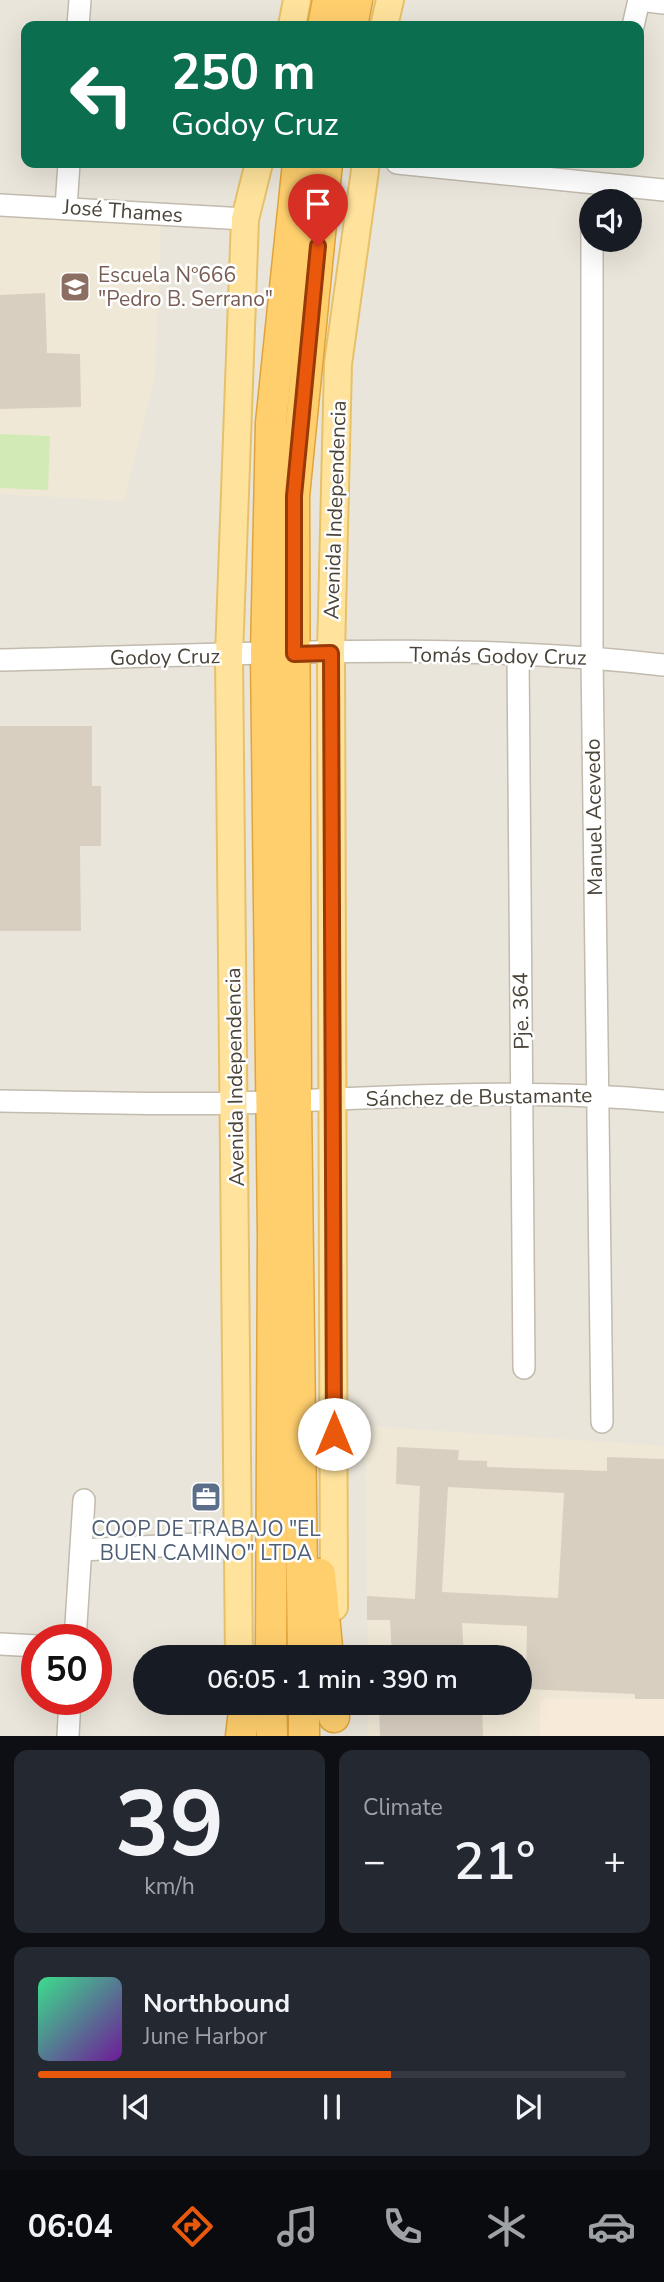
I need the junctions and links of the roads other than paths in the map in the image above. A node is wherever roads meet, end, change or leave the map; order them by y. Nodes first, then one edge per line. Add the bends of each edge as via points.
1 (80, 0) edge
2 (297, 0) edge
3 (328, 0) edge
4 (356, 0) edge
5 (390, 0) edge
6 (639, 0) edge
7 (664, 3) edge
8 (78, 21) edge
9 (293, 21) edge
10 (324, 21) edge
11 (353, 21) edge
12 (385, 21) edge
13 (634, 21) edge
14 (69, 168) edge
15 (258, 168) edge
16 (277, 168) edge
17 (297, 168) edge
18 (326, 168) edge
19 (343, 168) edge
20 (365, 168) edge
21 (449, 168) edge
22 (596, 182) edge
23 (664, 190) edge
24 (0, 205) edge
25 (66, 208) junction
26 (246, 219) junction
27 (592, 252) edge
28 (309, 328) junction
29 (271, 423) junction
30 (331, 653) junction
31 (517, 654) junction
32 (280, 655) junction
33 (229, 656) junction
34 (592, 657) junction
35 (0, 660) edge
36 (664, 665) edge
37 (522, 1093) junction
38 (596, 1094) junction
39 (334, 1099) junction
40 (0, 1101) edge
41 (282, 1101) junction
42 (664, 1101) edge
43 (236, 1103) junction
44 (524, 1368) dead end
45 (285, 1375) junction
46 (602, 1422) dead end
47 (84, 1500) dead end
48 (237, 1542) junction
49 (82, 1550) junction
50 (76, 1624) edge
51 (0, 1644) edge
52 (21, 1645) edge
53 (239, 1645) edge
54 (251, 1645) edge
55 (272, 1645) edge
56 (302, 1645) edge
57 (326, 1645) edge
58 (334, 1645) edge
59 (69, 1715) edge
60 (242, 1715) edge
61 (271, 1715) edge
62 (304, 1715) edge
63 (68, 1736) edge
64 (241, 1736) edge
65 (271, 1736) edge
66 (304, 1736) edge

1 - 8 street
2 - 9 main road
3 - 10 highway
4 - 11 highway
5 - 12 main road
6 - 7 street
6 - 13 street
14 - 25 street
15 - 26 main road, Avenida Independencia
16 - 29 highway via 270,255
17 - 29 highway, Avenida Independencia
18 - 28 highway, Avenida Independencia
19 - 28 highway
20 - 30 main road, Avenida Independencia via 338,364
21 - 22 street
22 - 23 street
24 - 25 street, José Thames
25 - 26 street, José Thames
26 - 33 main road, Avenida Independencia
27 - 34 street, Manuel Acevedo
28 - 32 highway, Avenida Independencia
29 - 32 highway, Avenida Independencia
30 - 31 street, Tomás Godoy Cruz
30 - 32 street, Godoy Cruz
30 - 39 main road, Avenida Independencia
31 - 34 street, Tomás Godoy Cruz
31 - 37 street, Pje. 364
32 - 33 street, Godoy Cruz
32 - 41 highway, Avenida Independencia
33 - 35 street, Godoy Cruz
33 - 43 main road, Avenida Independencia
34 - 36 street, Tomás Godoy Cruz
34 - 38 street, Manuel Acevedo
37 - 38 street, Sánchez de Bustamante
37 - 39 street, Sánchez de Bustamante
37 - 44 street, Pje. 364
38 - 42 street, Sánchez de Bustamante
38 - 46 street, Manuel Acevedo
39 - 41 street, Sánchez de Bustamante
39 - 58 main road, Avenida Independencia
40 - 43 street, Sánchez de Bustamante
41 - 43 street, Sánchez de Bustamante
41 - 45 highway, Avenida Independencia
43 - 48 main road, Avenida Independencia
45 - 54 highway via 258,1478
45 - 55 highway, Avenida Independencia
45 - 56 highway, Avenida Independencia
45 - 57 highway
47 - 49 street
48 - 49 street
48 - 53 main road, Avenida Independencia
49 - 50 street
51 - 52 street
59 - 63 street
60 - 64 highway
61 - 65 highway
62 - 66 highway

